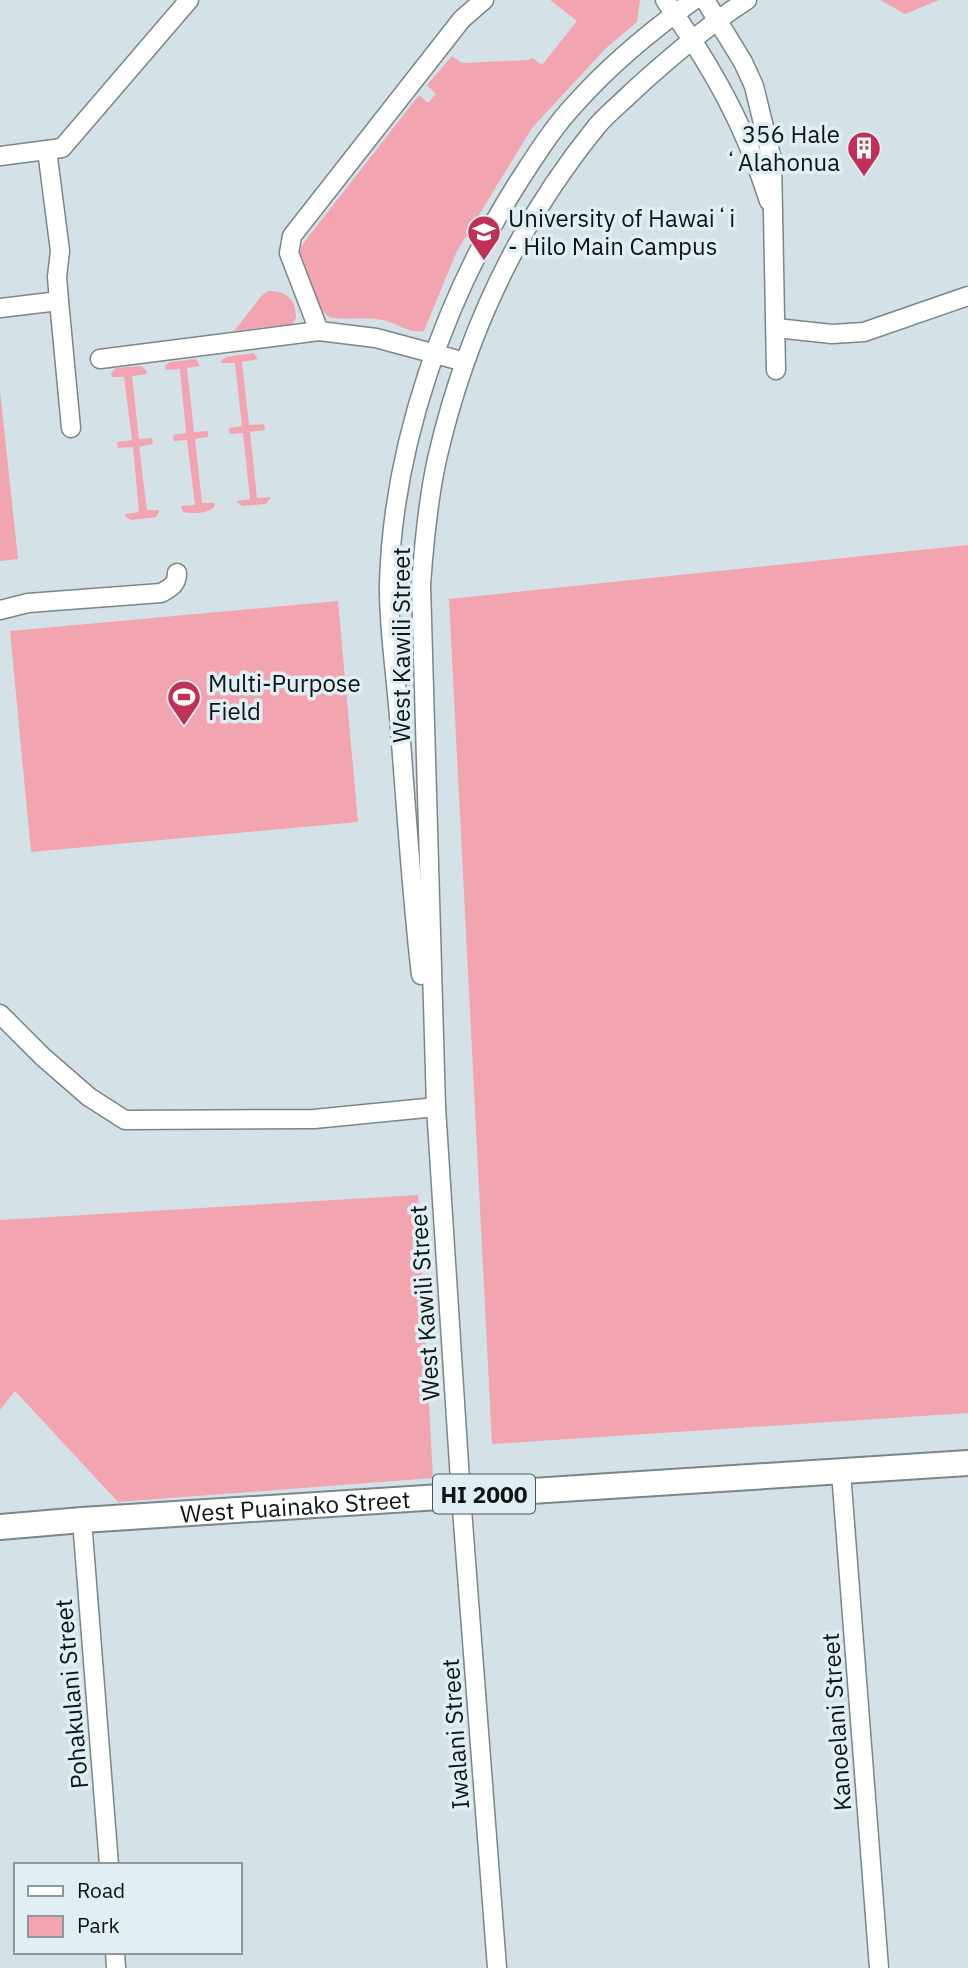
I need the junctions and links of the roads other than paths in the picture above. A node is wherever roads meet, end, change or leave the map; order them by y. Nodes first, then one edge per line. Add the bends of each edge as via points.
1 (189, 0) edge
2 (484, 0) edge
3 (694, 0) edge
4 (705, 0) edge
5 (747, 0) edge
6 (670, 7) edge
7 (718, 19) junction
8 (692, 39) junction
9 (47, 150) junction
10 (0, 156) edge
11 (775, 219) junction
12 (968, 296) edge
13 (59, 301) junction
14 (0, 308) edge
15 (776, 328) junction
16 (320, 331) junction
17 (435, 353) junction
18 (100, 359) dead end
19 (465, 362) junction
20 (776, 370) dead end
21 (71, 428) dead end
22 (177, 573) dead end
23 (0, 610) edge
24 (0, 1014) edge
25 (436, 1107) junction
26 (968, 1463) edge
27 (841, 1472) junction
28 (461, 1496) junction
29 (82, 1520) junction
30 (0, 1527) edge
31 (109, 1863) edge
32 (497, 1968) edge
33 (879, 1968) edge

1 - 9 street via 62,148
2 - 16 street via 462,19 292,236 289,253
3 - 6 street, West Kawili Street
4 - 7 street
5 - 7 street, West Kawili Street
6 - 8 street
6 - 17 street, West Kawili Street via 575,103 535,156 469,269
7 - 8 street, West Kawili Street
7 - 11 street via 743,62 760,107 772,160
8 - 11 street via 743,131
8 - 19 street, West Kawili Street via 599,124 561,174 498,282
9 - 10 street
9 - 13 street via 60,251
11 - 15 street
12 - 15 street via 864,332
13 - 14 street
13 - 21 street
15 - 20 street
16 - 17 street via 376,338
16 - 18 street
17 - 19 street
17 - 25 street, West Kawili Street via 406,454 389,584 414,916
19 - 25 street, West Kawili Street via 437,461 421,585
22 - 23 street via 172,587 161,593 28,603
24 - 25 street via 89,1097 125,1120 314,1119
25 - 28 street, West Kawili Street
26 - 27 highway, West Puainako Street / HI 2000
27 - 28 highway, West Puainako Street / HI 2000
27 - 33 street, Kanoelani Street
28 - 29 highway, West Puainako Street / HI 2000
28 - 32 street, Iwalani Street
29 - 30 highway, West Puainako Street / HI 2000
29 - 31 street, Pohakulani Street

